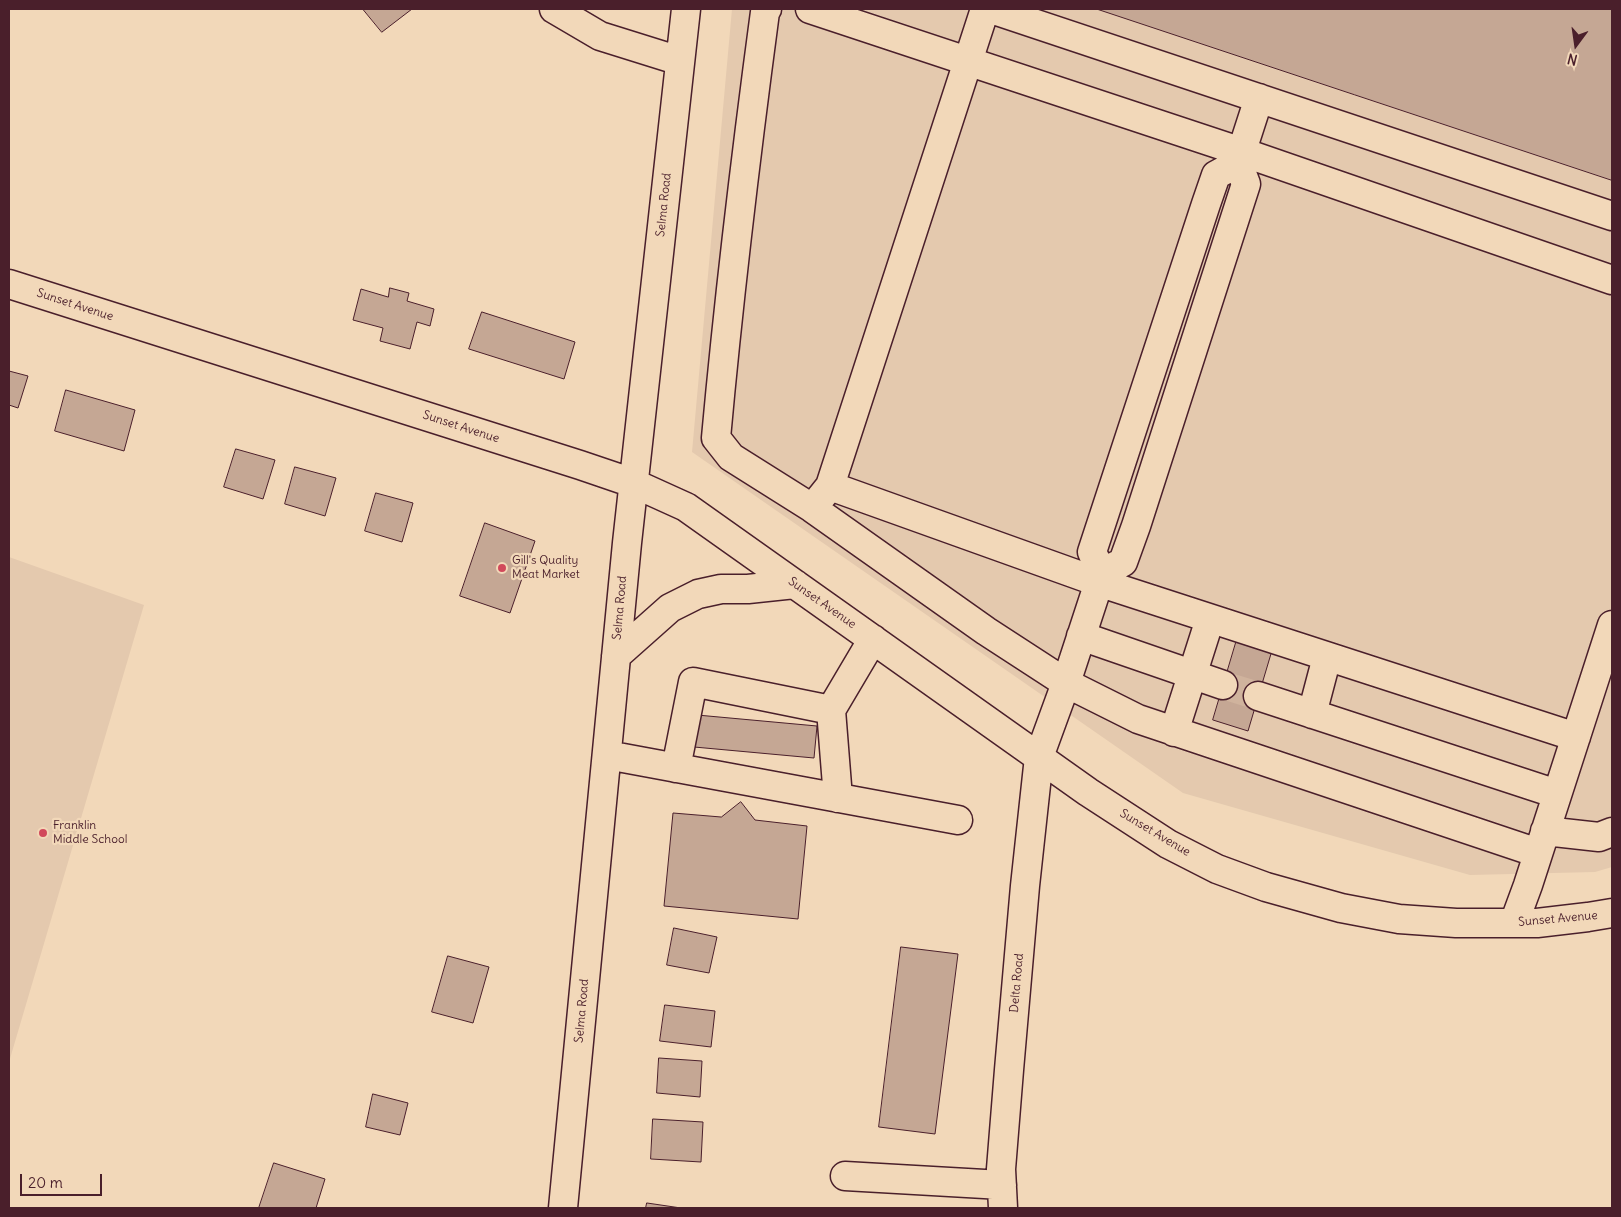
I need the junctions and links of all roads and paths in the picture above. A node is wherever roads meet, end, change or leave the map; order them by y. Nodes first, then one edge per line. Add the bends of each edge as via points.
1 (554, 9) edge
2 (686, 9) edge
3 (767, 9) edge
4 (985, 9) edge
5 (991, 9) edge
6 (820, 10) edge
7 (680, 61) junction
8 (968, 62) junction
9 (1259, 98) junction
10 (1240, 158) junction
11 (1612, 216) edge
12 (1612, 280) edge
13 (9, 284) edge
14 (633, 483) junction
15 (830, 486) junction
16 (812, 508) junction
17 (1100, 578) junction
18 (795, 584) junction
19 (1210, 620) junction
20 (1612, 625) edge
21 (1081, 636) junction
22 (873, 639) junction
23 (616, 656) junction
24 (1327, 657) junction
25 (1193, 674) junction
26 (1066, 683) junction
27 (1224, 685) tunnel mouth
28 (1258, 696) tunnel mouth
29 (831, 710) junction
30 (1312, 714) junction
31 (1174, 732) junction
32 (1576, 737) junction
33 (606, 755) junction
34 (1039, 757) junction
35 (676, 768) junction
36 (1558, 794) junction
37 (838, 798) junction
38 (958, 820) dead end
39 (1612, 832) edge
40 (1542, 842) junction
41 (1612, 913) edge
42 (1514, 923) junction
43 (845, 1176) dead end
44 (1002, 1197) edge
45 (563, 1208) edge

1 - 7 street via 600,36
2 - 7 street, Selma Road
3 - 16 street via 731,283 716,438 731,457
4 - 8 street
5 - 9 street
6 - 8 street
7 - 14 street, Selma Road
8 - 10 street
8 - 15 street
9 - 10 street
9 - 11 street
10 - 12 street
10 - 17 street via 1216,176 1203,212 1092,552
13 - 14 street, Sunset Avenue
14 - 18 street, Sunset Avenue via 686,507
14 - 23 street, Selma Road
15 - 16 street
15 - 17 street
16 - 26 street via 986,631
17 - 19 street
17 - 21 street, Delta Road
18 - 22 street, Sunset Avenue
18 - 23 street via 721,589 698,594 670,608
19 - 24 street
19 - 25 street
20 - 32 street
21 - 25 street
21 - 26 street, Delta Road
22 - 29 street
22 - 34 street, Sunset Avenue
23 - 33 street, Selma Road
24 - 30 street
24 - 32 street
25 - 27 street
25 - 31 street
26 - 31 street via 1138,719
26 - 34 street, Delta Road
28 - 30 street
29 - 35 street via 693,682
29 - 37 street
30 - 36 street
31 - 40 street
32 - 36 street
33 - 35 street
33 - 45 street, Selma Road
34 - 42 street, Sunset Avenue via 1168,844 1217,869 1266,887 1341,908 1399,918 1456,923
34 - 44 street, Delta Road via 1008,1070
35 - 37 street
36 - 40 street
37 - 38 street
39 - 40 street via 1599,837
40 - 42 street
41 - 42 street, Sunset Avenue
43 - 44 street

